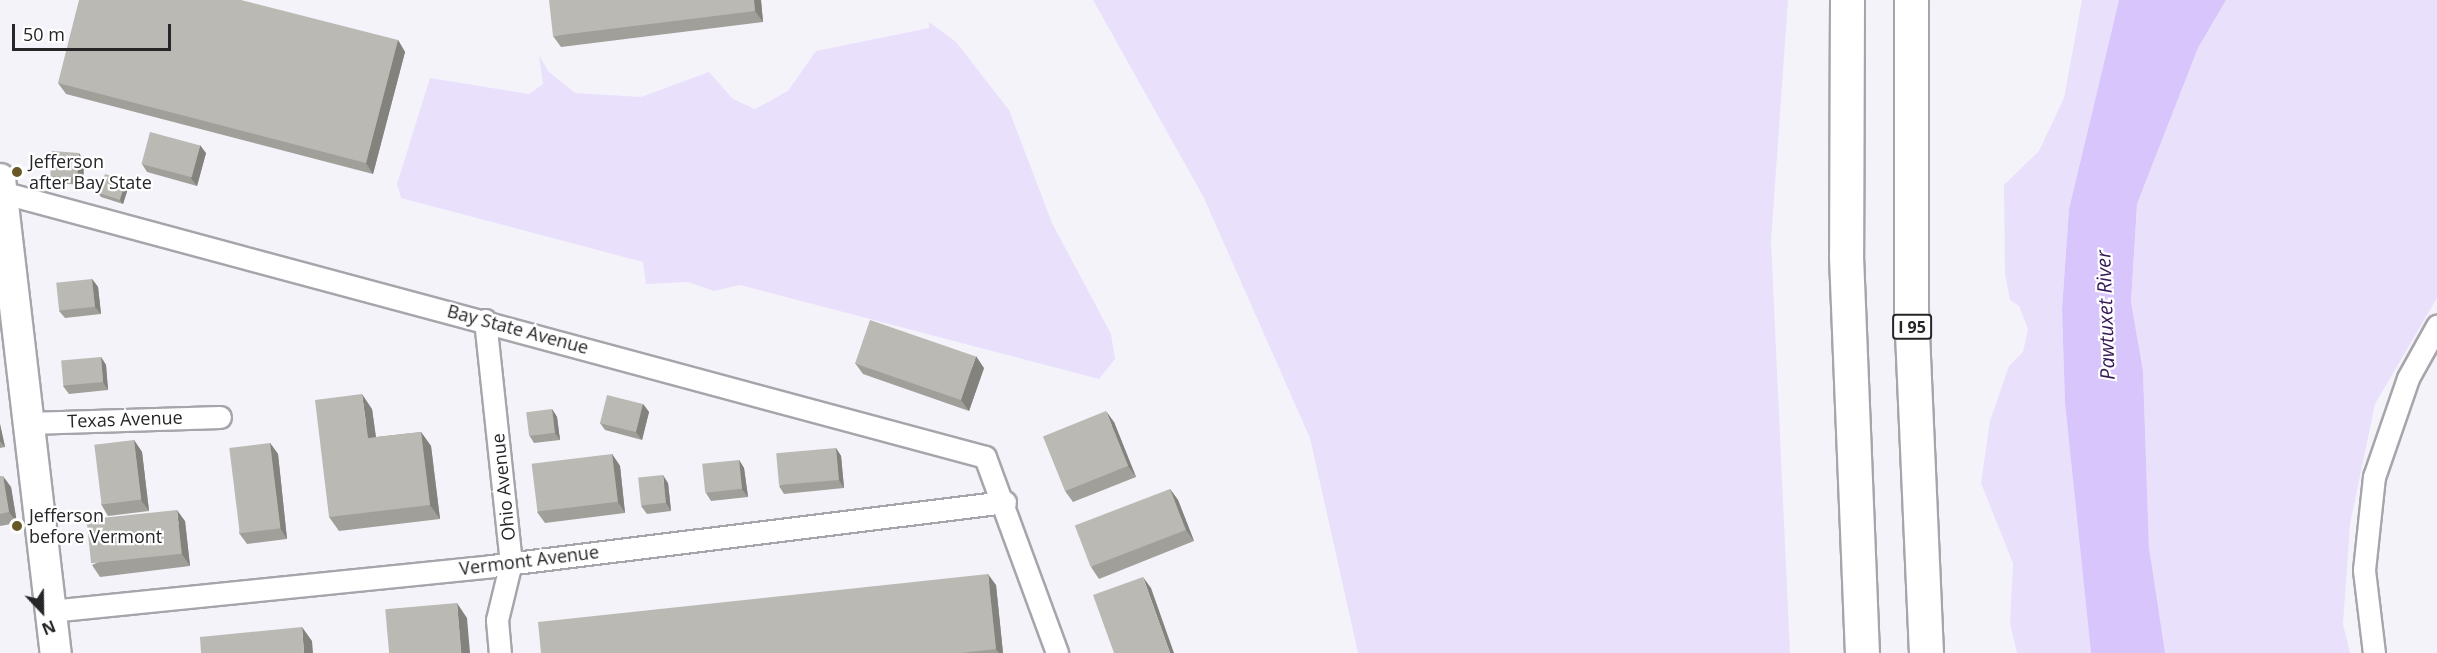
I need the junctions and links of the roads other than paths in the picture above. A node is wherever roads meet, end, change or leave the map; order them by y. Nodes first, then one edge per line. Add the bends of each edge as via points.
1 (1847, 0) edge
2 (1911, 0) edge
3 (1, 186) edge
4 (484, 320) junction
5 (2437, 326) edge
6 (220, 417) dead end
7 (29, 423) junction
8 (1005, 502) junction
9 (511, 562) junction
10 (51, 611) junction
11 (56, 653) edge
12 (500, 653) edge
13 (1057, 653) edge
14 (1862, 653) edge
15 (1926, 653) edge
16 (2374, 653) edge

1 - 14 highway via 1846,267
2 - 15 highway, I 95 via 1911,299
3 - 4 street, Bay State Avenue
3 - 7 main road
4 - 8 street, Bay State Avenue via 969,450 989,462
4 - 9 street, Ohio Avenue
5 - 16 street via 2408,378 2374,477 2364,570
6 - 7 street, Texas Avenue
7 - 10 main road
8 - 9 street, Vermont Avenue
8 - 13 street, Bay State Avenue
9 - 10 street, Vermont Avenue
9 - 12 street, Ohio Avenue via 497,620
10 - 11 main road

